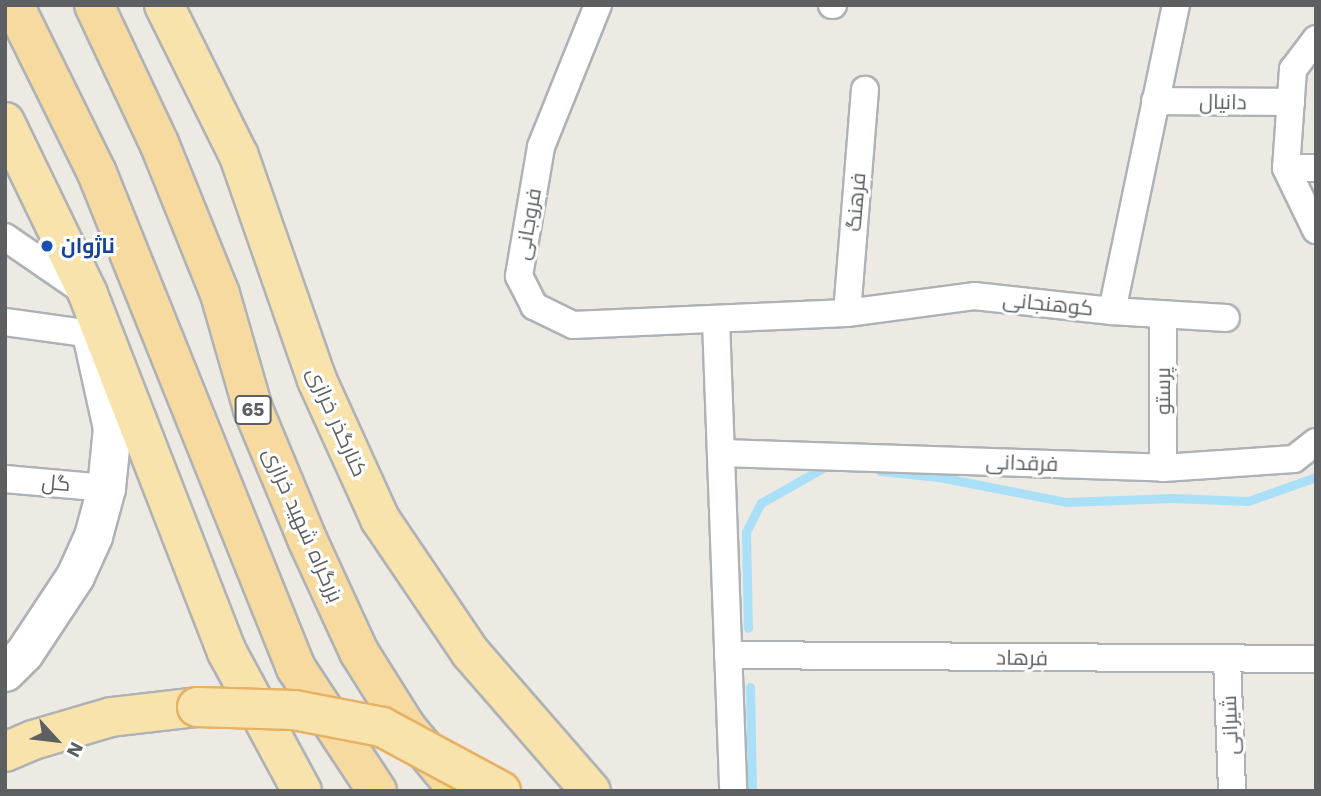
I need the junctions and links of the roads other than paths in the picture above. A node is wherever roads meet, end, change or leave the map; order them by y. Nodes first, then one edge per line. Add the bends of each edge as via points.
1 (14, 5) edge
2 (94, 5) edge
3 (164, 5) edge
4 (598, 5) edge
5 (1176, 5) edge
6 (1316, 39) edge
7 (865, 90) dead end
8 (1155, 101) junction
9 (1291, 102) junction
10 (5, 122) edge
11 (1286, 168) junction
12 (1316, 168) edge
13 (1316, 230) edge
14 (5, 237) edge
15 (88, 294) junction
16 (1112, 311) junction
17 (847, 313) junction
18 (1163, 315) junction
19 (1226, 318) dead end
20 (716, 320) junction
21 (5, 322) edge
22 (91, 334) junction
23 (1316, 442) edge
24 (722, 453) junction
25 (1163, 468) junction
26 (5, 478) edge
27 (106, 488) junction
28 (75, 576) junction
29 (5, 631) edge
30 (728, 655) junction
31 (1227, 659) junction
32 (1316, 659) edge
33 (5, 672) edge
34 (5, 752) edge
35 (302, 791) edge
36 (377, 791) edge
37 (458, 791) edge
38 (501, 791) edge
39 (591, 791) edge
40 (733, 791) edge
41 (1232, 791) edge

1 - 36 highway, 65 via 97,173 296,668
2 - 37 highway, بزرگراه شهید خرازی / 65 via 159,144 220,294 253,409 324,577 359,652 406,727
3 - 39 main road, کنارگذر خرازی via 239,156 317,380 380,519 470,652
4 - 20 street, فروجانی via 541,147 519,276 534,306 573,325
5 - 8 street, کوهنجانی
6 - 9 street via 1293,69
7 - 17 street, فرهنگ
8 - 9 street, دانیال
8 - 16 street, کوهنجانی
9 - 11 street
10 - 15 main road
11 - 12 street
11 - 13 street
14 - 15 street
15 - 22 main road
15 - 35 main road via 227,652
16 - 17 street, کوهنجانی via 974,296
16 - 18 street
17 - 20 street, کوهنجانی
18 - 19 street
18 - 25 street, پرستو
20 - 24 street
21 - 22 street
22 - 27 main road via 112,428
23 - 25 street, فرقدانی via 1294,459
24 - 25 street, فرقدانی
24 - 30 street
26 - 27 street, گل
27 - 28 main road via 93,536
28 - 29 main road
28 - 33 main road via 24,653
30 - 31 street, فرهاد
30 - 40 street
31 - 32 street, فرهاد
31 - 41 street, شیرانی
34 - 38 main road, bridge via 111,717 197,707 294,710 382,727

